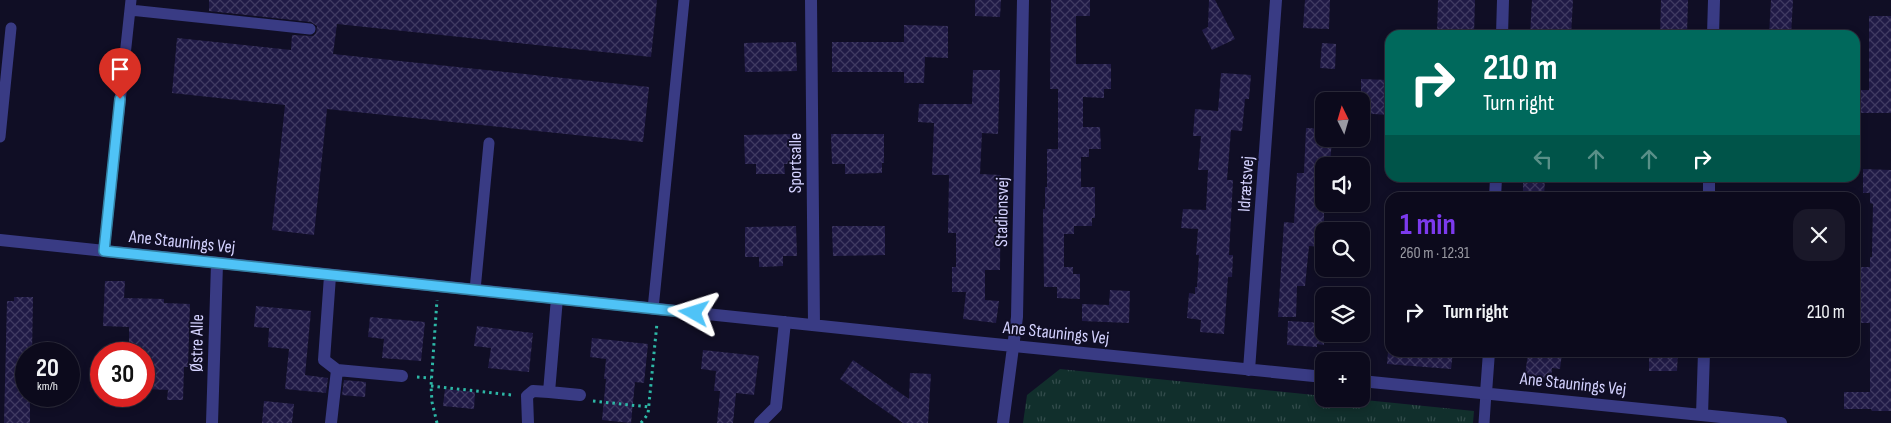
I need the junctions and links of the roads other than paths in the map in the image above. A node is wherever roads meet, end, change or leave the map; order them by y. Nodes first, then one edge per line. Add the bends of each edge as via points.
1 (684, 0) edge
2 (811, 0) edge
3 (1023, 0) edge
4 (1276, 0) edge
5 (1503, 0) edge
6 (1714, 0) edge
7 (130, 5) edge
8 (12, 28) dead end
9 (310, 29) dead end
10 (1502, 30) edge
11 (1713, 30) edge
12 (0, 137) edge
13 (489, 143) dead end
14 (0, 240) edge
15 (104, 251) junction
16 (217, 264) junction
17 (330, 276) junction
18 (475, 290) junction
19 (557, 298) junction
20 (656, 310) junction
21 (784, 322) junction
22 (814, 325) junction
23 (1013, 346) junction
24 (1489, 357) edge
25 (1704, 357) edge
26 (337, 370) junction
27 (1249, 370) junction
28 (402, 376) dead end
29 (1315, 376) edge
30 (1370, 382) edge
31 (548, 392) junction
32 (1486, 393) junction
33 (580, 395) road end
34 (1702, 415) junction
35 (212, 423) edge
36 (331, 423) edge
37 (528, 423) edge
38 (760, 423) edge
39 (1002, 423) edge
40 (1484, 423) edge
41 (1781, 423) edge

1 - 20 lane
2 - 22 street, Sportsalle
3 - 23 street, Stadionsvej via 1017,317
4 - 27 street, Idrætsvej
5 - 10 street
6 - 11 street
7 - 9 lane
7 - 15 lane
8 - 12 lane
13 - 18 lane
14 - 15 street, Ane Staunings Vej
15 - 16 street, Ane Staunings Vej
16 - 17 street, Ane Staunings Vej
16 - 35 street, Østre Alle
17 - 18 street, Ane Staunings Vej
17 - 26 street via 324,360
18 - 19 street, Ane Staunings Vej
19 - 20 street, Ane Staunings Vej
19 - 31 street
20 - 21 street, Ane Staunings Vej
21 - 22 street, Ane Staunings Vej
21 - 38 street via 776,407
22 - 23 street, Ane Staunings Vej
23 - 27 street, Ane Staunings Vej
23 - 39 street, Stadionsvej
24 - 32 street
25 - 34 street
26 - 28 street
26 - 36 street
27 - 29 street, Ane Staunings Vej
30 - 32 street, Ane Staunings Vej
31 - 33 street
31 - 37 street via 533,391 527,396
32 - 34 street, Ane Staunings Vej
32 - 40 lane
34 - 41 street, Ane Staunings Vej

